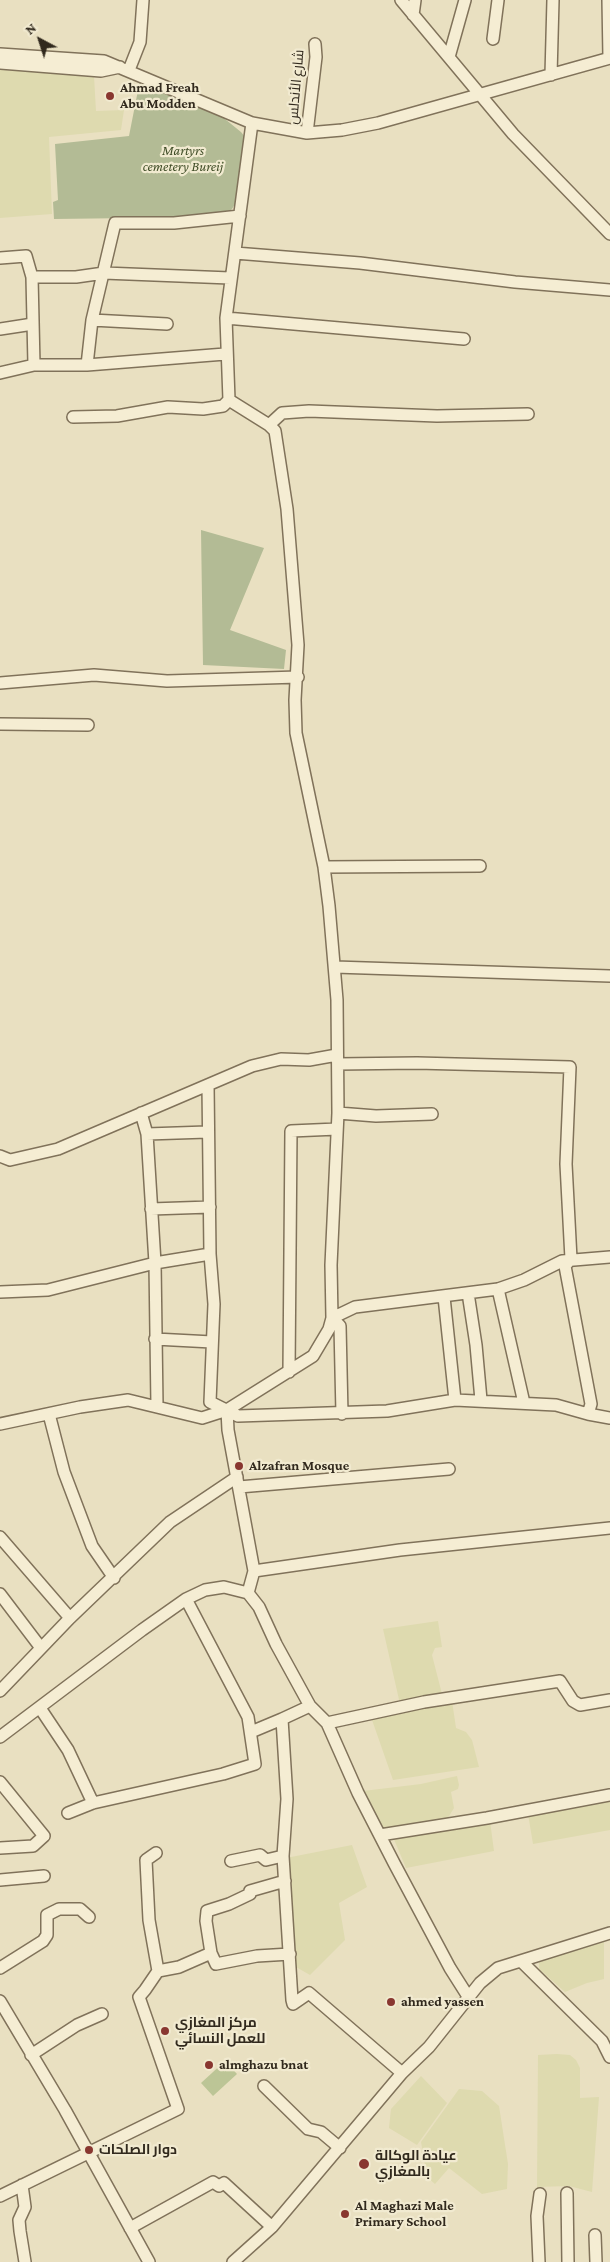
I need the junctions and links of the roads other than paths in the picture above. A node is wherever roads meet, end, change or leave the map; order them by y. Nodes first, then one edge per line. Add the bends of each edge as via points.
1 (143, 0) edge
2 (401, 0) edge
3 (415, 0) edge
4 (465, 0) edge
5 (498, 0) edge
6 (553, 0) edge
7 (608, 0) edge
8 (414, 15) junction
9 (609, 23) edge
10 (493, 39) dead end
11 (315, 44) dead end
12 (0, 54) edge
13 (449, 57) junction
14 (609, 58) edge
15 (0, 63) edge
16 (124, 69) junction
17 (551, 75) junction
18 (479, 95) junction
19 (252, 123) junction
20 (307, 133) junction
21 (240, 216) junction
22 (610, 234) edge
23 (235, 254) junction
24 (0, 258) edge
25 (104, 273) junction
26 (32, 277) junction
27 (230, 278) junction
28 (610, 290) edge
29 (226, 318) junction
30 (92, 320) junction
31 (33, 324) junction
32 (167, 324) dead end
33 (0, 328) edge
34 (464, 338) dead end
35 (226, 354) junction
36 (34, 365) junction
37 (87, 365) junction
38 (0, 373) edge
39 (229, 400) junction
40 (528, 414) dead end
41 (73, 417) dead end
42 (269, 425) junction
43 (298, 677) junction
44 (0, 683) edge
45 (0, 724) edge
46 (88, 725) dead end
47 (480, 866) dead end
48 (324, 867) junction
49 (335, 968) junction
50 (610, 976) edge
51 (338, 1059) junction
52 (208, 1085) junction
53 (141, 1113) junction
54 (338, 1113) junction
55 (432, 1114) dead end
56 (337, 1129) junction
57 (207, 1132) junction
58 (147, 1134) junction
59 (0, 1156) edge
60 (210, 1207) junction
61 (151, 1209) junction
62 (210, 1254) junction
63 (610, 1257) edge
64 (571, 1259) junction
65 (155, 1262) junction
66 (498, 1289) junction
67 (0, 1292) edge
68 (468, 1293) junction
69 (444, 1297) junction
70 (332, 1318) junction
71 (155, 1339) junction
72 (212, 1342) junction
73 (289, 1372) junction
74 (455, 1400) junction
75 (481, 1400) junction
76 (524, 1402) junction
77 (157, 1406) junction
78 (226, 1410) junction
79 (49, 1414) junction
80 (342, 1414) junction
81 (588, 1414) junction
82 (610, 1418) edge
83 (0, 1424) edge
84 (449, 1469) dead end
85 (238, 1482) junction
86 (610, 1528) edge
87 (0, 1537) edge
88 (254, 1570) junction
89 (114, 1578) junction
90 (248, 1593) junction
91 (0, 1594) edge
92 (186, 1599) junction
93 (70, 1618) junction
94 (41, 1648) junction
95 (0, 1691) edge
96 (610, 1700) edge
97 (310, 1706) junction
98 (40, 1708) junction
99 (282, 1719) junction
100 (327, 1723) junction
101 (252, 1732) junction
102 (1, 1734) edge
103 (0, 1782) edge
104 (610, 1795) edge
105 (93, 1803) junction
106 (68, 1813) dead end
107 (380, 1835) junction
108 (0, 1848) edge
109 (156, 1853) dead end
110 (283, 1856) junction
111 (231, 1861) dead end
112 (44, 1876) dead end
113 (0, 1880) edge
114 (285, 1880) junction
115 (89, 1917) dead end
116 (610, 1933) edge
117 (210, 1954) junction
118 (290, 1954) junction
119 (521, 1960) junction
120 (0, 1968) edge
121 (158, 1971) junction
122 (469, 1998) junction
123 (0, 2001) edge
124 (102, 2014) dead end
125 (606, 2041) edge
126 (31, 2055) junction
127 (610, 2057) edge
128 (402, 2073) junction
129 (264, 2086) dead end
130 (340, 2148) junction
131 (89, 2154) junction
132 (22, 2185) junction
133 (567, 2192) dead end
134 (540, 2194) dead end
135 (0, 2196) edge
136 (272, 2227) junction
137 (130, 2228) junction
138 (595, 2235) dead end
139 (25, 2262) edge
140 (149, 2262) edge
141 (232, 2262) edge
142 (540, 2262) edge
143 (568, 2262) edge
144 (596, 2262) edge

1 - 16 street via 140,42
2 - 8 street
3 - 8 street
4 - 13 street
5 - 10 street
6 - 17 street
7 - 9 street
8 - 13 street
9 - 14 street
11 - 20 street, شارع الأندلس
12 - 16 street via 104,61
13 - 18 street
14 - 17 street
15 - 16 street via 101,71
16 - 19 street
17 - 18 street
18 - 20 street via 378,123
18 - 22 street
19 - 20 street
19 - 21 street
21 - 23 street
21 - 25 street via 174,223 114,223
23 - 27 street
23 - 28 street via 360,263
24 - 26 street via 26,256
25 - 26 street
25 - 27 street
25 - 30 street
26 - 31 street
27 - 29 street
29 - 34 street
29 - 35 street
30 - 32 street
30 - 37 street
31 - 33 street
31 - 36 street
35 - 37 street
35 - 39 street
36 - 37 street
36 - 38 street
39 - 41 street via 223,406 168,407 118,416
39 - 42 street
40 - 42 street via 282,413
42 - 43 street via 275,431 287,509
43 - 44 street via 167,681 94,675
43 - 48 street via 296,733
45 - 46 street
47 - 48 street
48 - 49 street
49 - 50 street
49 - 51 street
51 - 52 street via 281,1059 252,1066
51 - 54 street
51 - 64 street via 570,1067 566,1164
52 - 53 street
52 - 57 street
53 - 58 street
53 - 59 street via 58,1149 10,1160
54 - 55 street via 376,1116
54 - 56 street
56 - 70 street
56 - 73 street via 291,1131
57 - 58 street
57 - 60 street
58 - 61 street
60 - 61 street
60 - 62 street
61 - 65 street
62 - 65 street
62 - 72 street via 214,1304
63 - 64 street
64 - 66 street
64 - 81 street via 565,1266 591,1404
65 - 67 street via 48,1290
65 - 71 street
66 - 68 street
66 - 76 street
68 - 69 street
68 - 75 street
69 - 70 street via 356,1307
69 - 74 street
70 - 73 street via 313,1356
70 - 80 street via 340,1326
71 - 72 street
71 - 77 street
72 - 78 street via 210,1402
73 - 78 street
74 - 75 street
74 - 80 street via 387,1411
75 - 76 street
76 - 81 street via 556,1405
77 - 78 street via 202,1418
77 - 79 street via 128,1400
78 - 80 street via 238,1416
78 - 85 street
79 - 83 street
79 - 89 street via 64,1472 92,1546
81 - 82 street
84 - 85 street
85 - 88 street
85 - 89 street via 170,1522
86 - 88 street via 400,1550
87 - 93 street
88 - 90 street
89 - 93 street
90 - 92 street via 224,1587 205,1590
90 - 97 street via 259,1606
91 - 94 street
92 - 98 street
92 - 101 street via 248,1717
93 - 94 street
94 - 95 street
96 - 100 street via 580,1705 573,1701 560,1681 424,1702
97 - 99 street
97 - 100 street
98 - 102 street
98 - 105 street via 68,1750
99 - 101 street
99 - 110 street via 287,1799
100 - 107 street
101 - 105 street via 255,1764
103 - 108 street via 44,1836 33,1846
104 - 107 street
105 - 106 street
107 - 122 street
109 - 121 street via 146,1860 149,1920
110 - 111 street via 266,1860 260,1855
110 - 114 street
112 - 113 street
114 - 117 street via 250,1891 250,1894 207,1911
114 - 118 street
115 - 120 street via 80,1909 59,1909 47,1915 47,1935 43,1941
116 - 119 street
117 - 118 street via 216,1964
117 - 121 street via 179,1967
118 - 128 street via 293,2004 309,1993
119 - 122 street via 498,1968
119 - 125 street
121 - 131 street via 139,1997 178,2110
122 - 128 street
123 - 126 street
124 - 126 street via 77,2025
125 - 127 street
126 - 131 street
128 - 130 street
129 - 130 street via 308,2129 321,2132
130 - 136 street
131 - 132 street
131 - 137 street
132 - 135 street
132 - 139 street via 25,2207 19,2220
133 - 143 street
134 - 142 street via 537,2216
136 - 137 street via 224,2183 219,2186 214,2182
136 - 141 street
137 - 140 street
138 - 144 street

